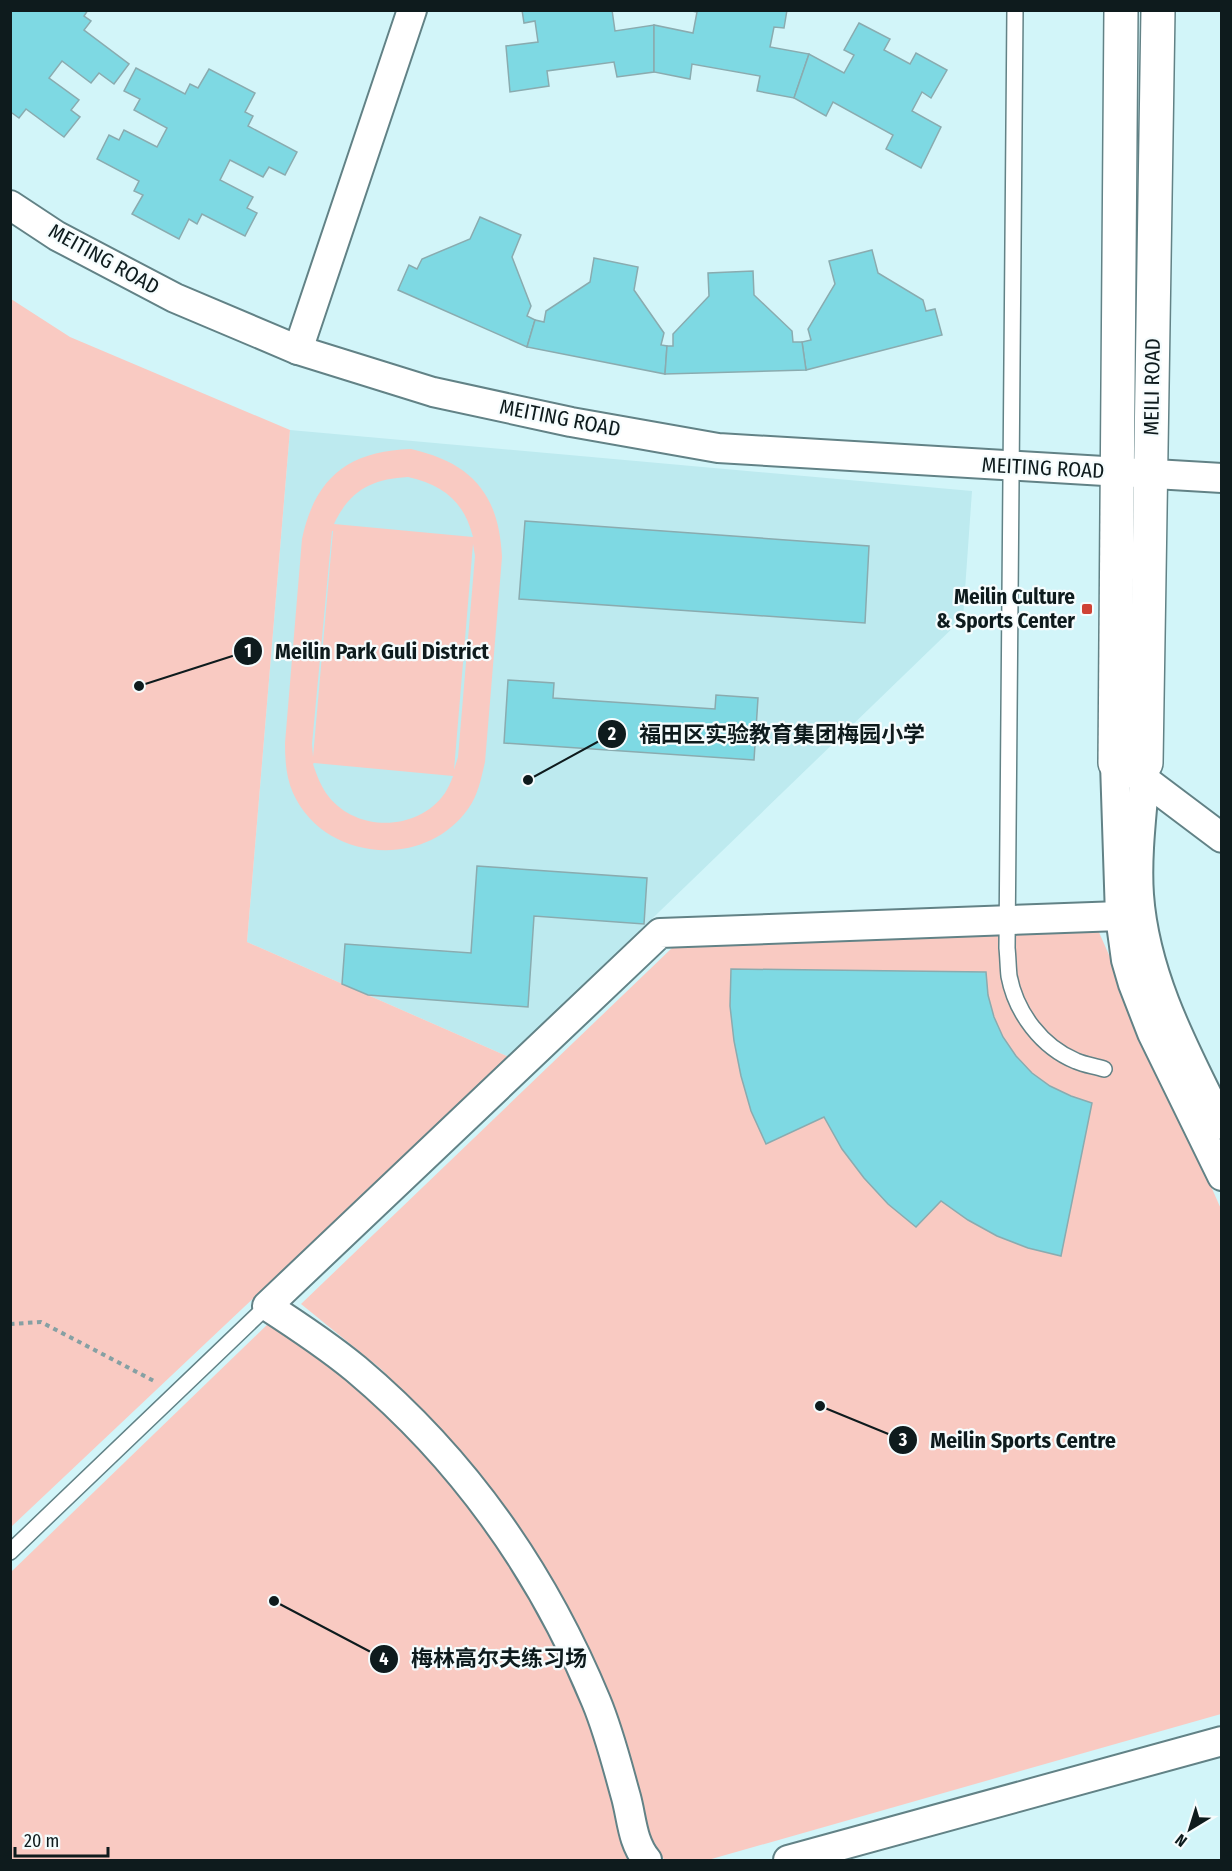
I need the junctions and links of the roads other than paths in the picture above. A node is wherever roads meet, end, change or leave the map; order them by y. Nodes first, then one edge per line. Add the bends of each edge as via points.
1 (412, 10) edge
2 (1015, 10) edge
3 (1120, 10) edge
4 (1158, 10) edge
5 (10, 205) edge
6 (298, 350) junction
7 (1011, 466) junction
8 (1117, 472) junction
9 (1150, 474) junction
10 (1221, 478) edge
11 (1135, 769) junction
12 (1221, 838) edge
13 (1120, 916) junction
14 (1008, 920) junction
15 (1104, 1069) dead end
16 (1221, 1125) edge
17 (1221, 1176) edge
18 (267, 1306) junction
19 (10, 1552) edge
20 (1221, 1741) edge
21 (648, 1860) edge
22 (788, 1860) edge

1 - 6 street
2 - 7 lane
3 - 8 street, MEILI ROAD
4 - 9 street, MEILI ROAD
5 - 6 street, MEITING ROAD via 57,236 175,298
6 - 7 street, MEITING ROAD via 433,392 570,422 718,448
7 - 8 street, MEITING ROAD
7 - 14 lane
8 - 9 street, MEITING ROAD
8 - 11 street, MEILI ROAD
9 - 10 street, MEITING ROAD
9 - 11 street, MEILI ROAD
11 - 12 street
11 - 13 street
11 - 16 street via 1139,893 1148,952 1170,1016
13 - 14 street
13 - 17 street via 1126,960 1142,1009
14 - 15 lane via 1009,976 1017,1003 1032,1027 1052,1047 1076,1061
14 - 18 street via 660,933
18 - 19 lane
18 - 21 street via 314,1337 395,1403 498,1521 553,1609 576,1656 614,1753 635,1840
20 - 22 street

